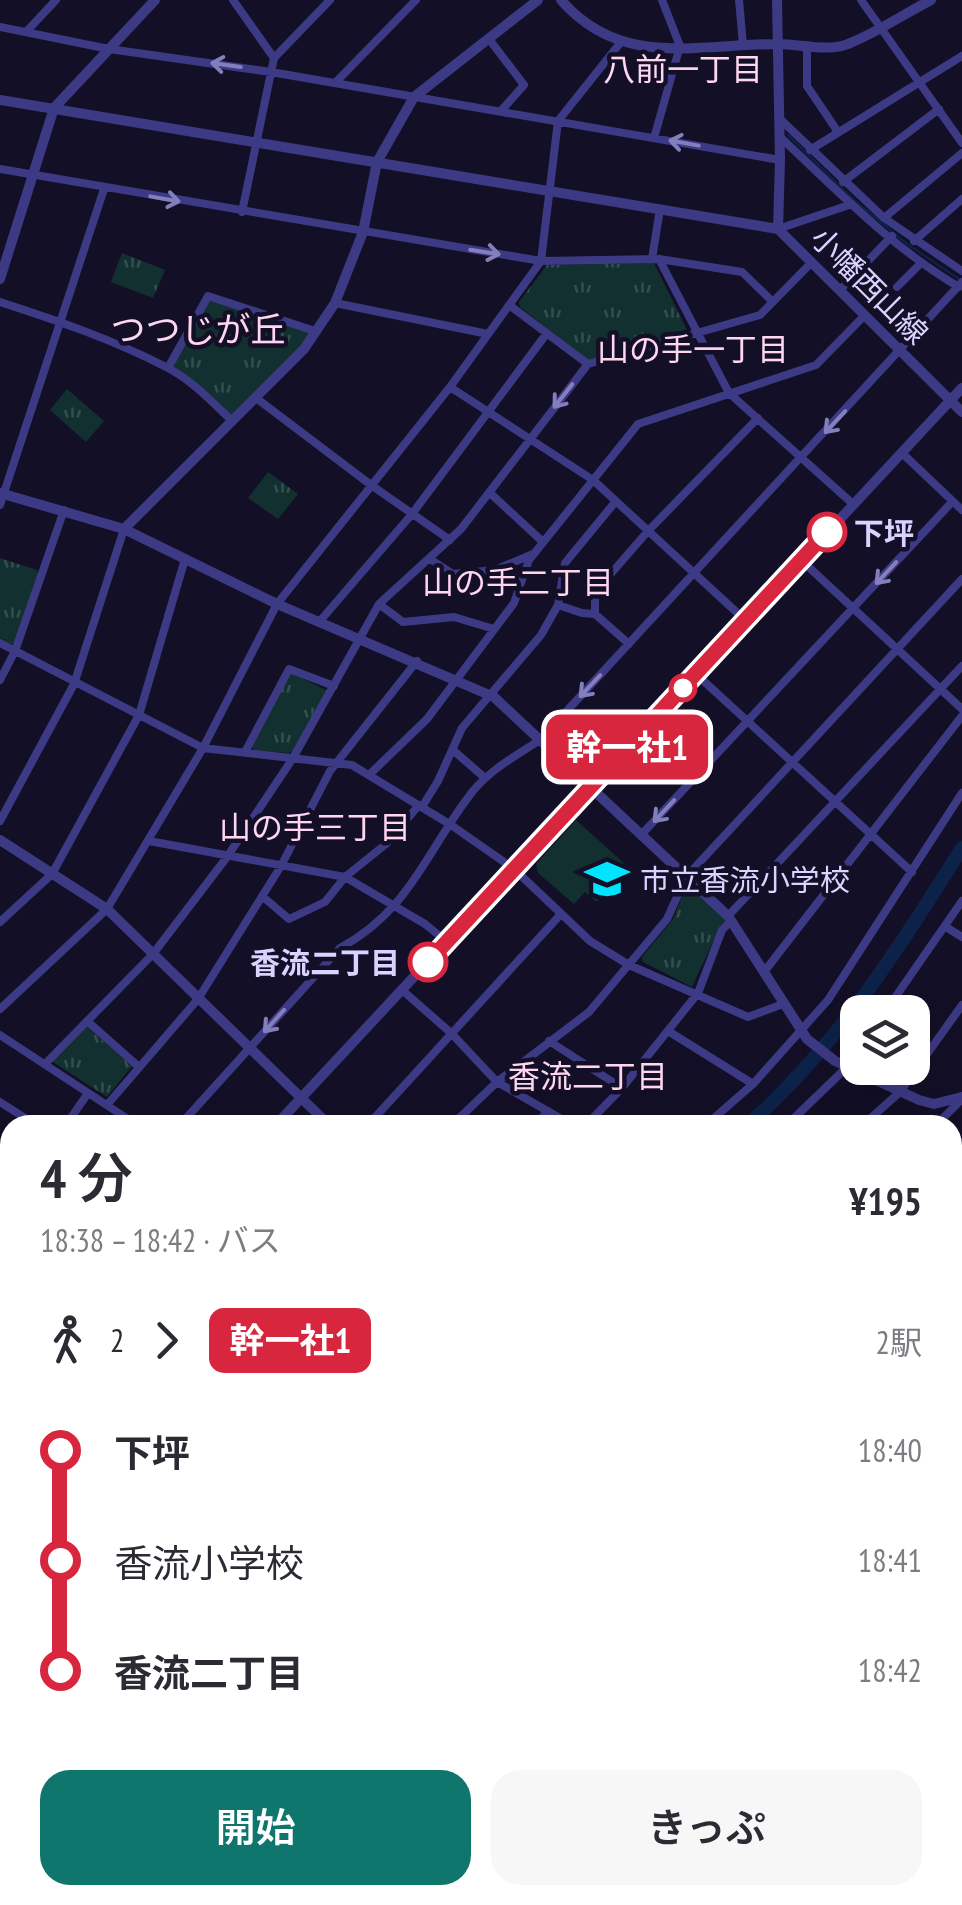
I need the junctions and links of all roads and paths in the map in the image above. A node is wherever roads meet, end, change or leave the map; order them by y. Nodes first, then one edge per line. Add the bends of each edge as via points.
1 (56, 0) edge
2 (155, 0) edge
3 (233, 0) edge
4 (250, 0) edge
5 (330, 0) edge
6 (538, 0) edge
7 (561, 0) edge
8 (662, 0) edge
9 (739, 0) edge
10 (777, 0) edge
11 (862, 0) edge
12 (411, 1) edge
13 (923, 2) edge
14 (240, 10) junction
15 (882, 25) junction
16 (0, 28) edge
17 (26, 32) junction
18 (488, 39) junction
19 (621, 42) junction
20 (779, 44) junction
21 (742, 45) junction
22 (806, 45) junction
23 (680, 46) junction
24 (110, 49) junction
25 (962, 56) edge
26 (274, 58) junction
27 (271, 72) junction
28 (919, 80) junction
29 (335, 83) junction
30 (414, 97) junction
31 (0, 100) edge
32 (54, 108) junction
33 (939, 109) junction
34 (501, 111) junction
35 (780, 119) junction
36 (558, 121) junction
37 (838, 132) junction
38 (779, 136) junction
39 (654, 138) junction
40 (256, 142) junction
41 (962, 143) edge
42 (810, 150) junction
43 (962, 152) edge
44 (780, 160) junction
45 (377, 162) junction
46 (0, 168) edge
47 (35, 173) junction
48 (843, 182) junction
49 (104, 188) junction
50 (550, 191) junction
51 (962, 199) edge
52 (852, 204) junction
53 (660, 209) junction
54 (242, 212) junction
55 (884, 218) junction
56 (778, 228) junction
57 (362, 232) junction
58 (892, 236) junction
59 (914, 240) junction
60 (656, 259) junction
61 (541, 261) junction
62 (812, 262) junction
63 (921, 262) junction
64 (962, 271) edge
65 (0, 279) edge
66 (961, 285) edge
67 (897, 287) dead end
68 (840, 290) junction
69 (0, 302) edge
70 (773, 302) junction
71 (335, 303) junction
72 (509, 305) junction
73 (865, 316) junction
74 (61, 322) junction
75 (316, 332) junction
76 (488, 334) junction
77 (546, 334) junction
78 (698, 334) junction
79 (901, 351) junction
80 (588, 364) junction
81 (168, 368) junction
82 (450, 387) junction
83 (962, 388) edge
84 (729, 392) junction
85 (256, 398) junction
86 (951, 400) junction
87 (489, 412) junction
88 (962, 412) edge
89 (758, 418) junction
90 (232, 421) junction
91 (530, 439) junction
92 (902, 454) junction
93 (802, 458) junction
94 (592, 480) junction
95 (371, 486) junction
96 (490, 493) junction
97 (1, 498) edge
98 (616, 502) junction
99 (952, 502) junction
100 (853, 504) junction
101 (64, 510) junction
102 (962, 510) edge
103 (412, 514) junction
104 (124, 529) junction
105 (648, 531) junction
106 (450, 540) junction
107 (543, 542) junction
108 (533, 554) junction
109 (184, 558) junction
110 (430, 559) junction
111 (801, 560) junction
112 (694, 574) junction
113 (962, 580) edge
114 (276, 604) junction
115 (378, 604) junction
116 (558, 604) junction
117 (852, 609) junction
118 (594, 614) junction
119 (745, 620) junction
120 (320, 622) junction
121 (494, 629) junction
122 (360, 638) junction
123 (0, 643) edge
124 (628, 644) junction
125 (897, 649) junction
126 (15, 651) junction
127 (417, 661) junction
128 (962, 666) edge
129 (696, 674) junction
130 (455, 679) junction
131 (0, 680) edge
132 (74, 684) junction
133 (334, 686) junction
134 (940, 689) junction
135 (489, 694) junction
136 (962, 713) edge
137 (139, 715) junction
138 (748, 722) junction
139 (540, 740) junction
140 (202, 748) junction
141 (454, 751) junction
142 (245, 752) junction
143 (293, 758) junction
144 (794, 761) junction
145 (336, 763) junction
146 (370, 774) junction
147 (485, 778) junction
148 (589, 788) junction
149 (962, 793) edge
150 (836, 800) junction
151 (420, 806) junction
152 (0, 822) edge
153 (451, 824) junction
154 (872, 834) junction
155 (641, 835) junction
156 (0, 840) edge
157 (150, 841) junction
158 (227, 857) junction
159 (281, 866) junction
160 (514, 869) junction
161 (912, 872) junction
162 (52, 874) junction
163 (345, 877) junction
164 (686, 877) junction
165 (262, 896) junction
166 (962, 901) edge
167 (394, 906) junction
168 (107, 909) junction
169 (561, 914) junction
170 (730, 918) junction
171 (0, 922) edge
172 (946, 927) junction
173 (962, 937) edge
174 (447, 942) junction
175 (153, 954) junction
176 (629, 965) junction
177 (764, 972) junction
178 (402, 990) junction
179 (698, 993) junction
180 (898, 995) edge
181 (198, 999) junction
182 (783, 1004) junction
183 (962, 1005) edge
184 (0, 1009) edge
185 (87, 1021) junction
186 (668, 1031) junction
187 (451, 1033) junction
188 (0, 1035) edge
189 (805, 1037) junction
190 (550, 1041) junction
191 (249, 1048) junction
192 (44, 1064) junction
193 (840, 1064) edge
194 (140, 1067) junction
195 (840, 1074) edge
196 (498, 1082) junction
197 (753, 1084) junction
198 (885, 1085) edge
199 (622, 1088) junction
200 (900, 1092) junction
201 (88, 1093) junction
202 (962, 1098) edge
203 (300, 1099) junction
204 (107, 1105) junction
205 (548, 1110) junction
206 (73, 1115) edge
207 (122, 1115) edge
208 (189, 1115) edge
209 (285, 1115) edge
210 (318, 1115) edge
211 (377, 1115) edge
212 (463, 1115) edge
213 (544, 1115) edge
214 (556, 1115) edge
215 (596, 1115) edge
216 (717, 1115) edge
217 (797, 1115) edge
218 (874, 1115) edge

1 - 17 street
2 - 24 street
3 - 14 street
4 - 14 street
5 - 26 street
6 - 18 street
7 - 19 street via 578,19
8 - 23 street
9 - 21 street
10 - 20 street, 小幡西山線
11 - 15 street
12 - 29 street
13 - 15 street
14 - 26 street
15 - 22 street via 845,46
15 - 28 street
16 - 17 street
17 - 24 street
18 - 30 street
18 - 34 street via 524,84
19 - 23 street via 646,49
19 - 36 street
20 - 21 street
20 - 22 street
20 - 35 street, 小幡西山線
21 - 23 street
22 - 37 street via 806,86
23 - 39 street
27 -> 24 street
24 - 32 street
25 - 28 street
26 - 27 street
27 - 29 street
27 - 40 street
28 - 33 street
28 - 37 street
29 - 30 street
30 - 34 street
30 - 45 street
31 - 32 street
32 - 40 street
32 - 47 street
33 - 41 street
33 - 48 street
34 - 36 street
35 - 38 street, 小幡西山線
35 - 42 street
36 - 39 street
36 - 50 street
37 - 42 street
38 - 44 street, 小幡西山線
38 - 52 street
44 -> 39 street
40 - 45 street
40 - 54 street
42 - 48 street
43 - 55 street
44 - 56 street, 小幡西山線
45 - 50 street
45 - 57 street
46 - 47 street
47 - 49 street
47 - 65 street
48 - 55 street
49 -> 54 street
49 - 74 street
50 - 53 street
50 - 61 street
51 - 59 street
52 - 56 street
52 - 58 street
53 - 56 street
53 - 60 street
54 - 57 street
55 - 59 street
56 - 62 street, 小幡西山線
57 -> 61 street
57 - 71 street
58 - 63 street
58 - 68 street
59 - 64 street
60 - 61 street
60 - 70 street via 742,272
60 - 78 street
61 - 72 street
62 - 68 street, 小幡西山線
62 - 70 street
63 - 66 street
63 - 67 street
66 - 79 street
68 - 73 street, 小幡西山線
69 - 74 street
70 - 78 street via 760,315
71 - 75 street
71 - 76 street
72 - 76 street
72 - 77 street
73 - 79 street, 小幡西山線
73 - 84 street via 816,364
74 - 81 street
74 - 97 street
75 - 81 street via 208,296
75 - 85 street
76 - 82 street
77 - 80 street
77 - 87 street
78 - 80 street
78 - 84 street
79 - 86 street, 小幡西山線
79 -> 93 street
80 -> 91 street
81 - 90 street
82 - 87 street
82 - 95 street
83 - 86 street
84 - 89 street
84 - 94 street via 638,424
85 - 90 street
85 - 95 street
86 - 88 street, 小幡西山線
86 - 92 street
87 - 91 street
87 - 103 street
89 - 93 street
89 - 105 street
90 - 104 street
91 - 94 street
91 - 96 street
92 - 99 street
92 - 100 street
93 - 100 street
93 - 112 street
94 - 98 street
94 - 107 street
95 - 103 street
95 - 114 street
96 - 106 street
96 - 107 street
97 - 101 street
98 - 105 street
98 - 116 street via 565,563
99 - 102 street
99 -> 117 street
100 - 111 street
101 - 104 street
101 - 126 street
103 - 106 street
103 - 120 street
104 - 109 street
104 - 132 street
105 - 112 street
105 - 118 street via 595,592
106 - 110 street
107 - 108 street
108 - 110 street via 495,570 453,574
108 - 121 street via 514,603
109 - 114 street
109 - 137 street
110 - 115 street
111 - 117 street
111 - 119 street
112 - 119 street
112 - 124 street
113 - 125 street
114 - 120 street
114 - 140 street
115 - 121 street via 404,622 454,617
115 - 122 street
116 - 118 street
116 - 135 street
117 - 125 street
117 - 138 street
118 - 124 street
119 - 129 street
120 - 122 street
121 - 130 street
122 - 127 street
122 - 133 street
123 - 126 street
124 -> 139 street
125 - 134 street
125 - 144 street
126 - 131 street
126 - 132 street
127 - 130 street
127 - 145 street
128 - 134 street
129 - 138 street
129 - 148 street
130 - 135 street
130 - 146 street via 427,719
132 - 137 street
132 - 152 street
133 - 142 street via 289,669
133 - 143 street
134 - 136 street
134 - 150 street
135 - 139 street
135 - 141 street via 462,728
136 - 154 street
137 - 140 street
137 - 162 street
138 - 144 street
138 -> 155 street
139 - 147 street
139 - 148 street
140 - 142 street
140 - 157 street
141 - 147 street
141 - 151 street
142 - 143 street
143 - 145 street
143 - 158 street
144 - 150 street
144 - 164 street
145 - 146 street
145 - 159 street
146 - 151 street
147 - 153 street
148 - 155 street
148 - 160 street
149 - 161 street
150 - 154 street
150 - 170 street
151 - 153 street
151 - 163 street
153 - 160 street
153 - 167 street
154 - 161 street
154 - 177 street
155 - 164 street
156 - 162 street
157 - 158 street
157 - 168 street
158 - 159 street
158 - 175 street
159 - 163 street
159 - 165 street
160 - 169 street
160 - 174 street
161 - 189 street
162 - 168 street
162 - 171 street
163 - 165 street via 324,902 289,919
163 - 167 street
164 - 170 street
164 - 176 street via 666,919
165 - 181 street
166 - 172 street
167 - 174 street
167 -> 191 street via 368,933 340,948
168 - 175 street
168 - 184 street
169 - 176 street
169 - 187 street
170 - 177 street
170 - 179 street
172 - 173 street
172 - 180 street
174 - 178 street
175 - 181 street
175 - 185 street
176 - 179 street
176 - 190 street via 589,1012
177 - 182 street
178 - 187 street
178 - 203 street
179 - 182 street via 748,1017
179 - 186 street
181 - 191 street
181 - 194 street
182 - 189 street
183 - 200 street
185 - 192 street
185 - 194 street
186 - 197 street
186 - 199 street
187 - 196 street
187 - 211 street
188 - 192 street
189 - 193 street
189 - 197 street
190 - 196 street
190 - 199 street
191 - 203 street
191 - 208 street
192 - 201 street
194 - 204 street
195 - 217 street
196 - 205 street
196 - 212 street
197 - 216 street
198 - 200 street
199 - 215 street
200 - 202 street via 934,1104
200 - 218 street
201 - 204 street
201 - 206 street
203 - 209 street
203 - 210 street
204 - 207 street
205 - 213 street
205 - 214 street

